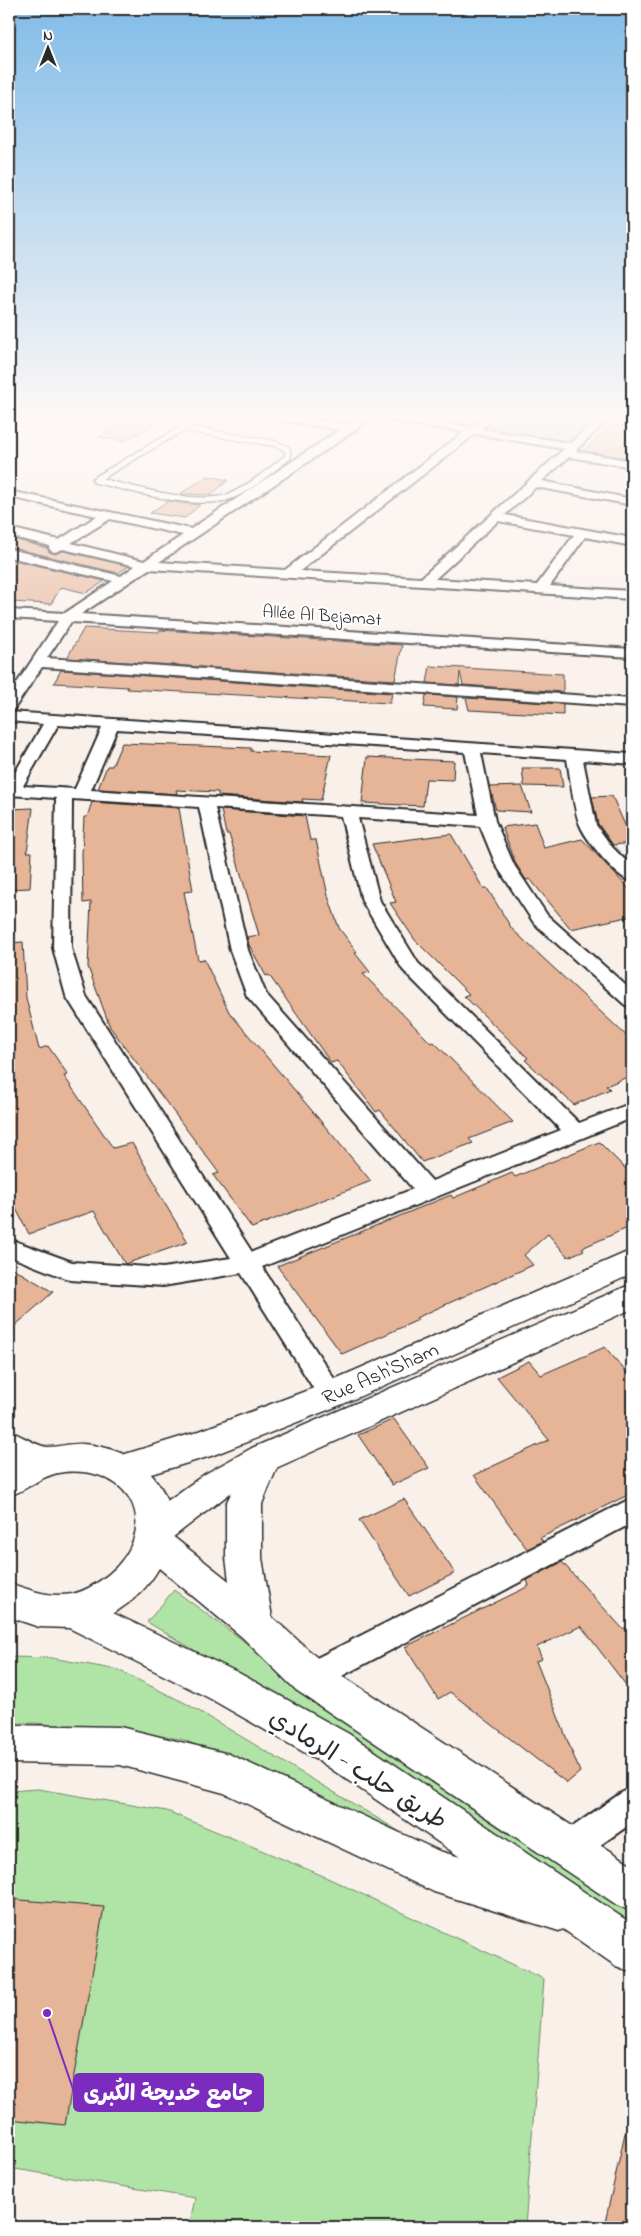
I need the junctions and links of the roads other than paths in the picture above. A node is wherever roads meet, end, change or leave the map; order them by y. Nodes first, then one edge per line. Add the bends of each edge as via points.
1 (100, 520) edge
2 (133, 520) edge
3 (212, 520) edge
4 (357, 520) edge
5 (492, 520) edge
6 (514, 520) edge
7 (9, 532) edge
8 (193, 533) junction
9 (582, 533) junction
10 (632, 542) edge
11 (61, 545) junction
12 (9, 553) edge
13 (37, 560) junction
14 (145, 565) junction
15 (288, 574) junction
16 (123, 580) junction
17 (424, 582) junction
18 (541, 590) junction
19 (632, 595) edge
20 (9, 614) edge
21 (67, 618) junction
22 (632, 652) edge
23 (38, 662) junction
24 (632, 703) edge
25 (9, 706) edge
26 (9, 717) edge
27 (53, 720) junction
28 (111, 724) junction
29 (472, 749) junction
30 (574, 755) junction
31 (632, 759) edge
32 (11, 790) edge
33 (72, 794) junction
34 (206, 803) junction
35 (348, 813) junction
36 (487, 821) junction
37 (632, 877) edge
38 (632, 1001) edge
39 (632, 1110) edge
40 (576, 1132) junction
41 (428, 1191) junction
42 (9, 1247) edge
43 (632, 1261) edge
44 (246, 1264) junction
45 (632, 1296) edge
46 (331, 1395) junction
47 (9, 1445) edge
48 (264, 1458) junction
49 (44, 1462) junction
50 (122, 1469) junction
51 (9, 1481) edge
52 (632, 1510) edge
53 (154, 1535) junction
54 (9, 1600) edge
55 (72, 1611) junction
56 (255, 1625) junction
57 (310, 1676) junction
58 (9, 1744) edge
59 (632, 1804) edge
60 (569, 1848) junction
61 (632, 1890) edge
62 (584, 1917) junction
63 (632, 1950) edge

1 - 11 street
2 - 8 street
3 - 8 street
4 - 15 street
5 - 17 street
6 - 9 street
7 - 11 street
8 - 14 street
9 - 10 street
9 - 18 street
11 - 13 street
11 - 14 street
12 - 13 street
13 - 16 street
14 - 15 street
14 - 16 street
15 - 17 street
16 - 21 street
17 - 18 street
18 - 19 street
20 - 21 street, Allée Al Bejamat
21 - 22 street, Allée Al Bejamat
21 - 23 street
23 - 24 street
23 - 25 street
26 - 27 street
27 - 28 street
27 - 32 street
28 - 29 street
28 - 33 street
29 - 30 street
29 - 36 street
30 - 31 street
30 - 37 street via 588,825 606,851
32 - 33 street
33 - 34 street
33 - 44 street via 62,948 76,996
34 - 35 street
34 - 41 street via 239,950 257,996
35 - 36 street
35 - 40 street via 371,901 410,966
36 - 38 street via 504,866 540,919
39 - 40 street
40 - 41 street
41 - 44 street
42 - 44 street via 70,1271 163,1277
43 - 46 main road, Rue Ash'Sham
44 - 46 street
45 - 48 main road, Rue Ash'Sham
46 - 50 main road, Rue Ash'Sham via 199,1446
47 - 49 main road
48 - 53 main road, Rue Ash'Sham via 217,1484
48 - 56 main road via 244,1504 244,1558
49 - 50 main road via 71,1457 89,1458
49 - 51 main road
50 - 53 main road via 140,1484 152,1505
52 - 57 street
53 - 55 main road via 143,1564 125,1586 101,1601
53 - 56 main road, طريق حلب - الرمادي
54 - 55 main road via 25,1608 48,1612
55 - 62 main road, طريق حلب - الرمادي via 223,1685 336,1748
56 - 57 main road, طريق حلب - الرمادي
57 - 60 main road, طريق حلب - الرمادي
58 - 62 main road via 120,1746 229,1774 434,1871
59 - 60 street
60 - 61 main road, طريق حلب - الرمادي
62 - 63 main road, طريق حلب - الرمادي

